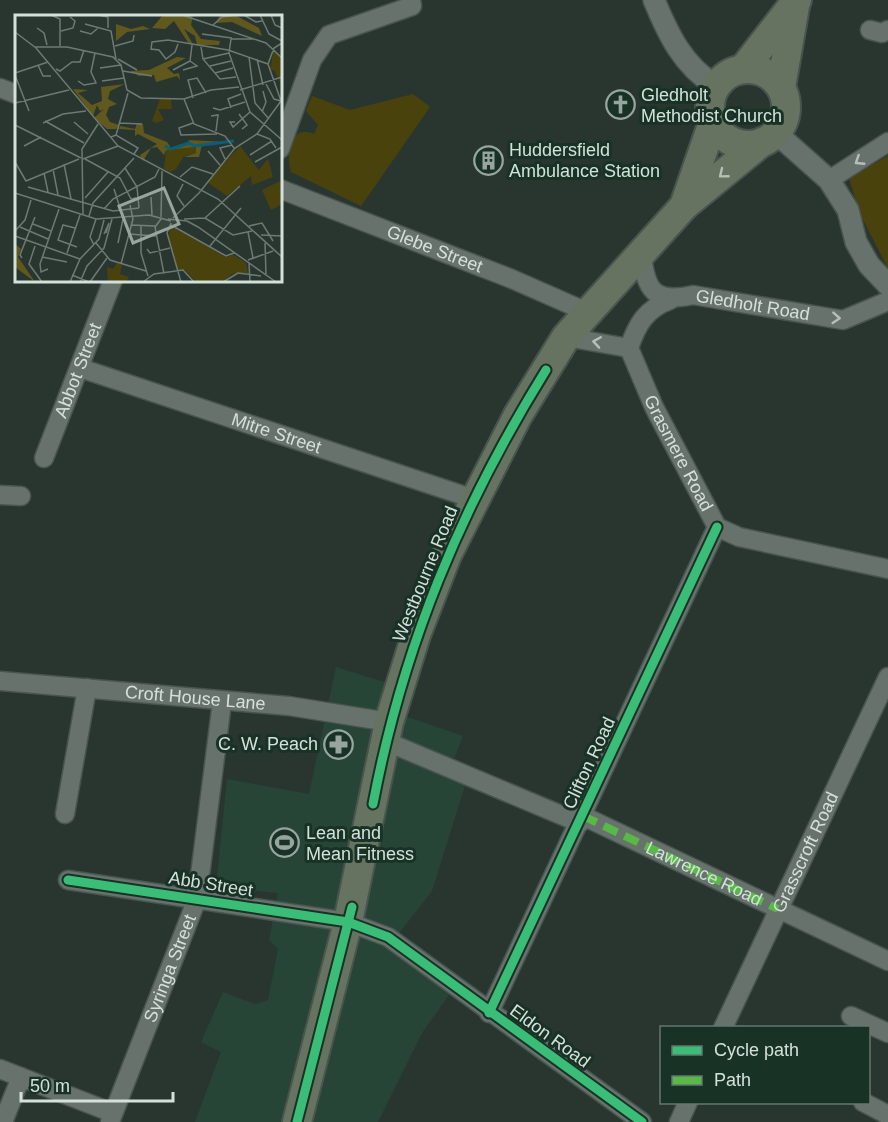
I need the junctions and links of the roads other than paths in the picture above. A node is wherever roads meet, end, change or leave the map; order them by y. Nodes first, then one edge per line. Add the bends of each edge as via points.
1 (411, 0) edge
2 (654, 0) edge
3 (796, 2) edge
4 (744, 68) junction
5 (716, 86) junction
6 (781, 87) junction
7 (0, 88) edge
8 (15, 94) edge
9 (288, 102) edge
10 (713, 122) junction
11 (282, 137) edge
12 (770, 138) junction
13 (888, 142) edge
14 (829, 180) junction
15 (282, 190) edge
16 (684, 206) junction
17 (642, 255) junction
18 (111, 282) edge
19 (888, 285) edge
20 (670, 300) junction
21 (888, 301) edge
22 (587, 312) junction
23 (566, 337) junction
24 (628, 348) junction
25 (80, 368) junction
26 (44, 458) dead end
27 (0, 495) edge
28 (21, 496) dead end
29 (474, 499) junction
30 (717, 527) junction
31 (888, 568) edge
32 (888, 677) edge
33 (0, 681) edge
34 (87, 688) junction
35 (222, 702) junction
36 (387, 732) junction
37 (65, 814) dead end
38 (582, 820) junction
39 (68, 880) dead end
40 (197, 899) junction
41 (778, 909) junction
42 (348, 922) junction
43 (888, 961) edge
44 (489, 1013) junction
45 (851, 1016) dead end
46 (724, 1026) edge
47 (888, 1033) edge
48 (0, 1069) edge
49 (21, 1077) junction
50 (687, 1104) edge
51 (867, 1104) edge
52 (888, 1116) edge
53 (112, 1118) edge
54 (3, 1122) edge
55 (297, 1122) edge
56 (642, 1122) edge
57 (679, 1122) edge

1 - 9 street via 412,6 329,35
2 - 5 street via 684,59 699,76
3 - 4 highway
3 - 6 highway
4 - 5 highway via 723,77
4 - 6 highway via 765,72
5 - 10 highway via 711,98
6 - 12 highway via 787,111
7 - 8 street
9 - 11 street
10 - 12 highway via 729,140 751,145
10 - 16 highway, Westbourne Road
12 - 14 street
12 -> 16 highway, Westbourne Road
13 -> 14 street
14 - 19 street via 848,210 856,242 869,265
15 - 22 street, Glebe Street
16 - 17 highway, Westbourne Road
17 - 20 street, Gledholt Road via 644,275 653,291
17 - 22 highway, Westbourne Road
18 - 25 street, Abbot Street
20 -> 21 street, Gledholt Road via 693,295 843,320
20 - 24 street via 653,306 637,325
22 - 23 highway, Westbourne Road
24 -> 23 street
23 - 29 highway, Westbourne Road via 518,415
24 - 30 street, Grasmere Road
25 - 26 street, Abbot Street
25 - 29 street, Mitre Street
27 - 28 street
29 - 36 highway, Westbourne Road via 416,635
30 - 31 street, Grasmere Road via 739,537
30 - 38 street, Clifton Road
32 - 41 street, Grasscroft Road
33 - 34 street, Croft House Lane
34 - 35 street, Croft House Lane
34 - 37 street
35 - 36 street, Croft House Lane via 289,706
35 - 40 street, Syringa Street
36 - 38 street, Lawrence Road
36 - 42 highway, Westbourne Road
38 - 41 street, Lawrence Road
38 - 44 street, Clifton Road
39 - 40 street, Abb Street
40 - 42 street, Abb Street
40 - 53 street, Syringa Street
41 - 43 street, Lawrence Road
41 - 46 street, Grasscroft Road
42 - 44 street, Eldon Road via 388,937
42 - 55 highway, Westbourne Road
44 - 56 street, Eldon Road
45 - 47 street
48 - 49 street
49 - 53 street
49 - 54 street
50 - 57 street
51 - 52 street

